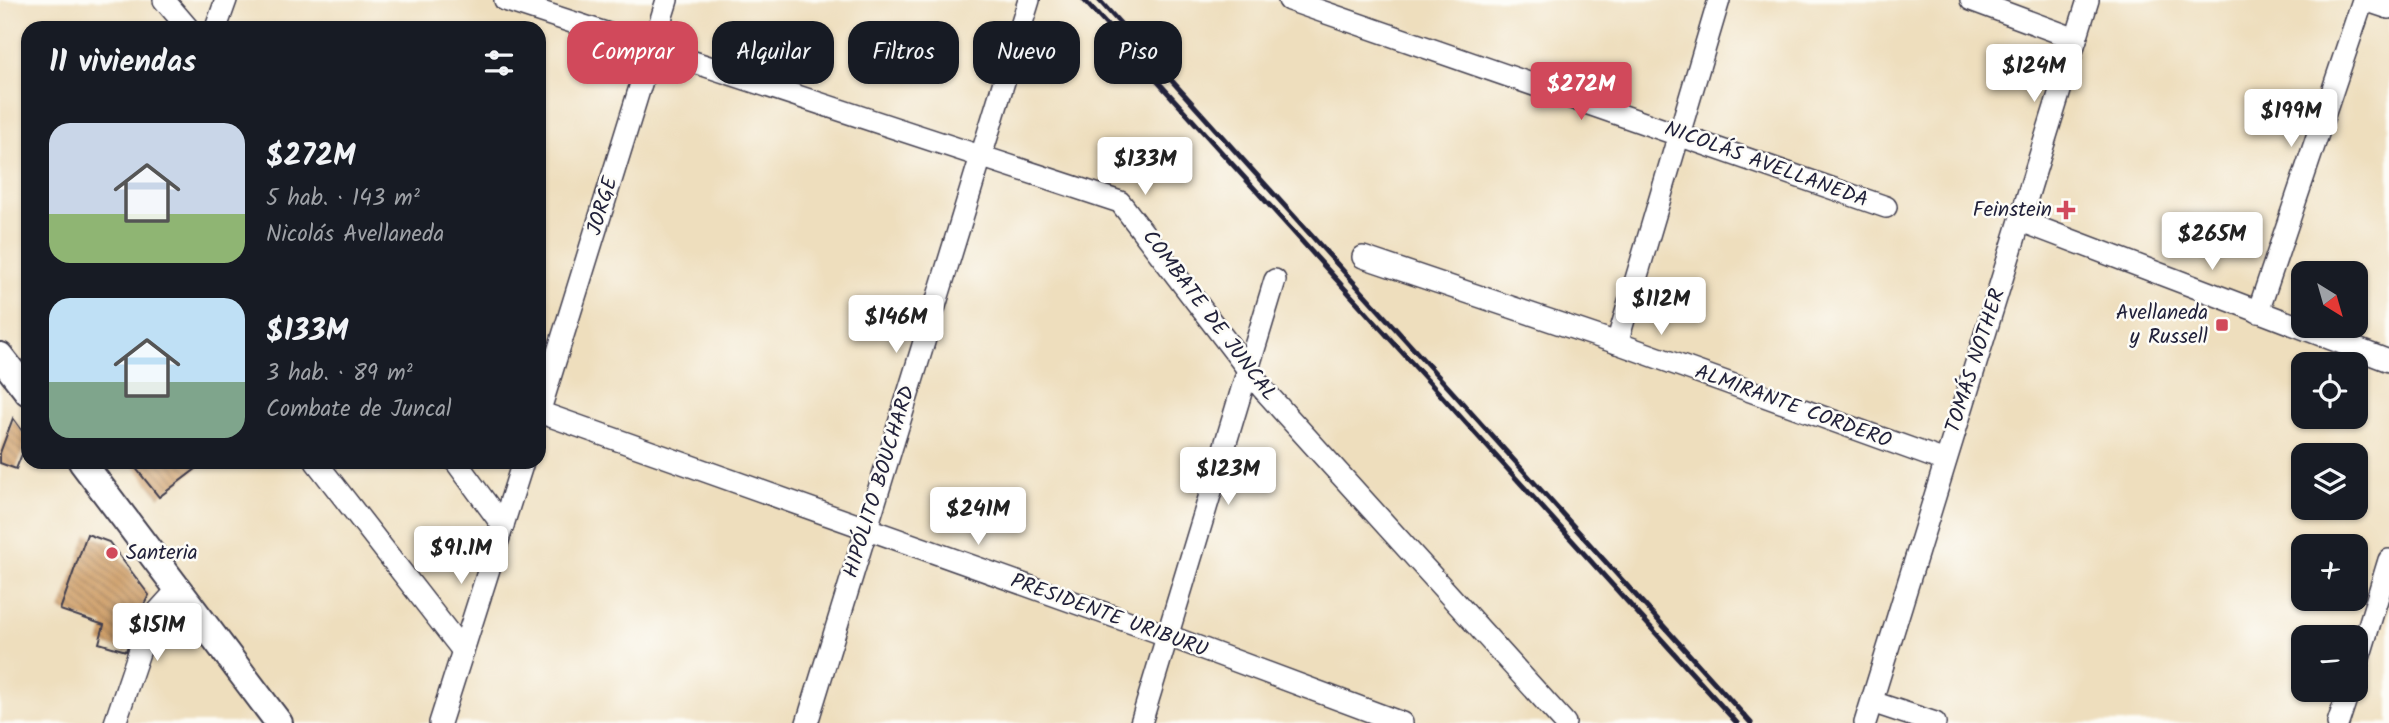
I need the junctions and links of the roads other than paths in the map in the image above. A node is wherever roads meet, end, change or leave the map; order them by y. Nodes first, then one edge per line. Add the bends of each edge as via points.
1 (164, 0) edge
2 (226, 0) edge
3 (505, 0) edge
4 (667, 0) edge
5 (1029, 0) edge
6 (1289, 0) edge
7 (1719, 0) edge
8 (1971, 0) edge
9 (2088, 0) edge
10 (2364, 0) edge
11 (2389, 8) edge
12 (1351, 10) edge
13 (182, 21) edge
14 (218, 21) edge
15 (569, 21) edge
16 (660, 21) edge
17 (2076, 39) junction
18 (698, 63) edge
19 (641, 84) edge
20 (1678, 133) junction
21 (978, 156) junction
22 (1886, 207) dead end
23 (2021, 221) junction
24 (1363, 257) dead end
25 (1275, 280) dead end
26 (2258, 312) junction
27 (1617, 343) junction
28 (0, 356) edge
29 (2389, 361) edge
30 (1248, 369) junction
31 (21, 383) edge
32 (546, 389) edge
33 (546, 415) edge
34 (1944, 461) junction
35 (87, 469) edge
36 (321, 469) edge
37 (461, 469) edge
38 (521, 469) edge
39 (503, 526) junction
40 (865, 530) junction
41 (2389, 560) edge
42 (178, 589) junction
43 (2368, 629) edge
44 (1166, 635) junction
45 (463, 650) junction
46 (1872, 702) junction
47 (2345, 702) edge
48 (115, 723) edge
49 (279, 723) edge
50 (440, 723) edge
51 (807, 723) edge
52 (1141, 723) edge
53 (1402, 723) edge
54 (1565, 723) edge
55 (1866, 723) edge
56 (1935, 723) edge
57 (2338, 723) edge

1 - 13 street
2 - 14 street
3 - 15 street, COMBATE DE JUNCAL
4 - 16 street, JORGE
5 - 21 street, HIPÓLITO BOUCHARD
6 - 12 street, NICOLÁS AVELLANEDA
7 - 20 street
8 - 17 street
9 - 17 street, TOMÁS NOTHER
10 - 11 street
10 - 26 street
12 - 20 street, NICOLÁS AVELLANEDA
17 - 23 street, TOMÁS NOTHER
18 - 21 street, COMBATE DE JUNCAL
19 - 32 street, JORGE
20 - 22 street, NICOLÁS AVELLANEDA
20 - 27 street
21 - 30 street, COMBATE DE JUNCAL via 1120,202
21 - 40 street, HIPÓLITO BOUCHARD
23 - 26 street
23 - 34 street, TOMÁS NOTHER
24 - 27 street, ALMIRANTE CORDERO
25 - 30 street
26 - 29 street
27 - 34 street, ALMIRANTE CORDERO
28 - 31 main road
30 - 44 street
30 - 54 street, COMBATE DE JUNCAL
33 - 40 street, PRESIDENTE URIBURU
34 - 46 street, TOMÁS NOTHER
35 - 42 main road
36 - 45 street
37 - 39 street
38 - 39 street
39 - 45 street
40 - 44 street, PRESIDENTE URIBURU
40 - 51 street, HIPÓLITO BOUCHARD
41 - 43 street
42 - 48 street via 150,620
42 - 49 main road
44 - 52 street
44 - 53 street, PRESIDENTE URIBURU
45 - 50 street
46 - 55 street, TOMÁS NOTHER
46 - 56 street
47 - 57 street

